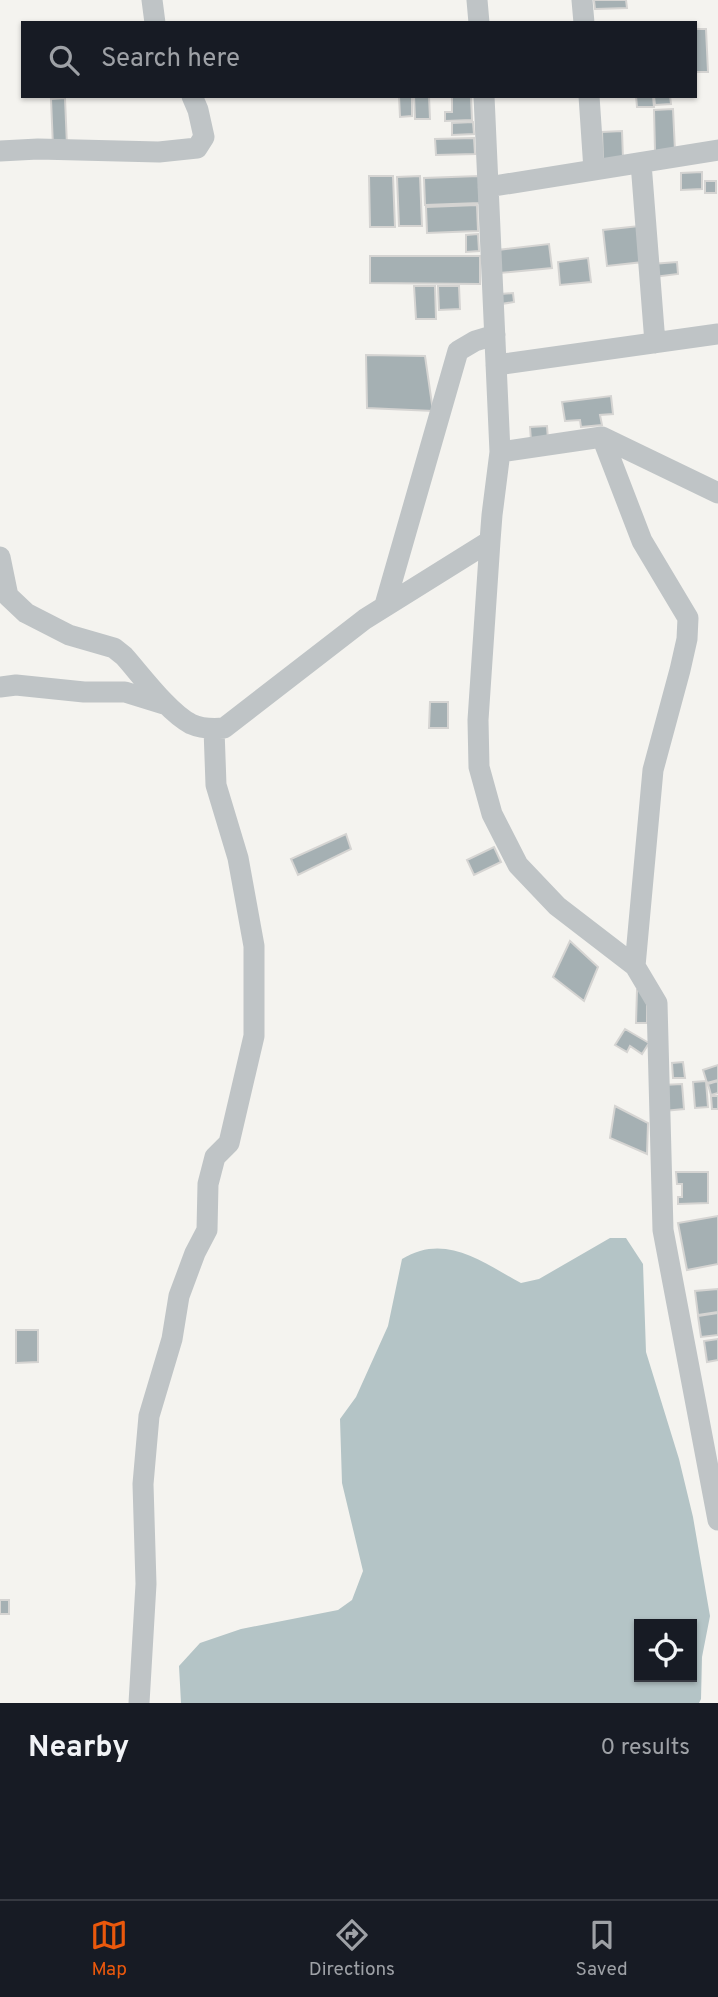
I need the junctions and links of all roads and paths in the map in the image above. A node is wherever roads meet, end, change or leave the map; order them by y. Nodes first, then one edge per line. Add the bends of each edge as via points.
1 (152, 0) edge
2 (477, 0) edge
3 (582, 0) edge
4 (155, 21) edge
5 (479, 21) edge
6 (584, 21) edge
7 (193, 98) edge
8 (484, 98) edge
9 (589, 98) edge
10 (718, 150) edge
11 (0, 151) edge
12 (641, 163) junction
13 (594, 170) junction
14 (488, 187) junction
15 (718, 334) edge
16 (495, 335) junction
17 (655, 343) junction
18 (496, 365) junction
19 (602, 437) junction
20 (500, 452) junction
21 (718, 493) edge
22 (490, 541) junction
23 (0, 557) edge
24 (386, 605) junction
25 (0, 687) edge
26 (169, 706) junction
27 (214, 729) junction
28 (635, 966) junction
29 (713, 1467) edge
30 (718, 1520) edge
31 (139, 1703) edge

1 - 4 street
2 - 5 street
3 - 6 street
7 - 11 street via 204,137 197,148
8 - 14 street
9 - 13 street
10 - 12 street
12 - 13 street
12 - 17 street
13 - 14 street
14 - 16 street
15 - 17 street
16 - 18 street
16 - 24 street via 458,351
17 - 18 street
18 - 20 street
19 - 20 street
19 - 21 street
19 - 28 street via 642,541 688,618 680,670 653,770
20 - 22 street
22 - 24 street
22 - 28 street via 478,767 492,814 518,865 556,906
23 - 26 street via 8,596 26,613 69,635 114,648
24 - 27 street via 224,728
25 - 26 street via 125,692
26 - 27 street via 191,724
27 - 31 street via 216,785 238,858 254,946 254,1036 229,1143 215,1157 208,1184 207,1230 179,1296 172,1339 149,1416 143,1484 146,1584
28 - 29 street via 657,1003 663,1230
29 - 30 street

